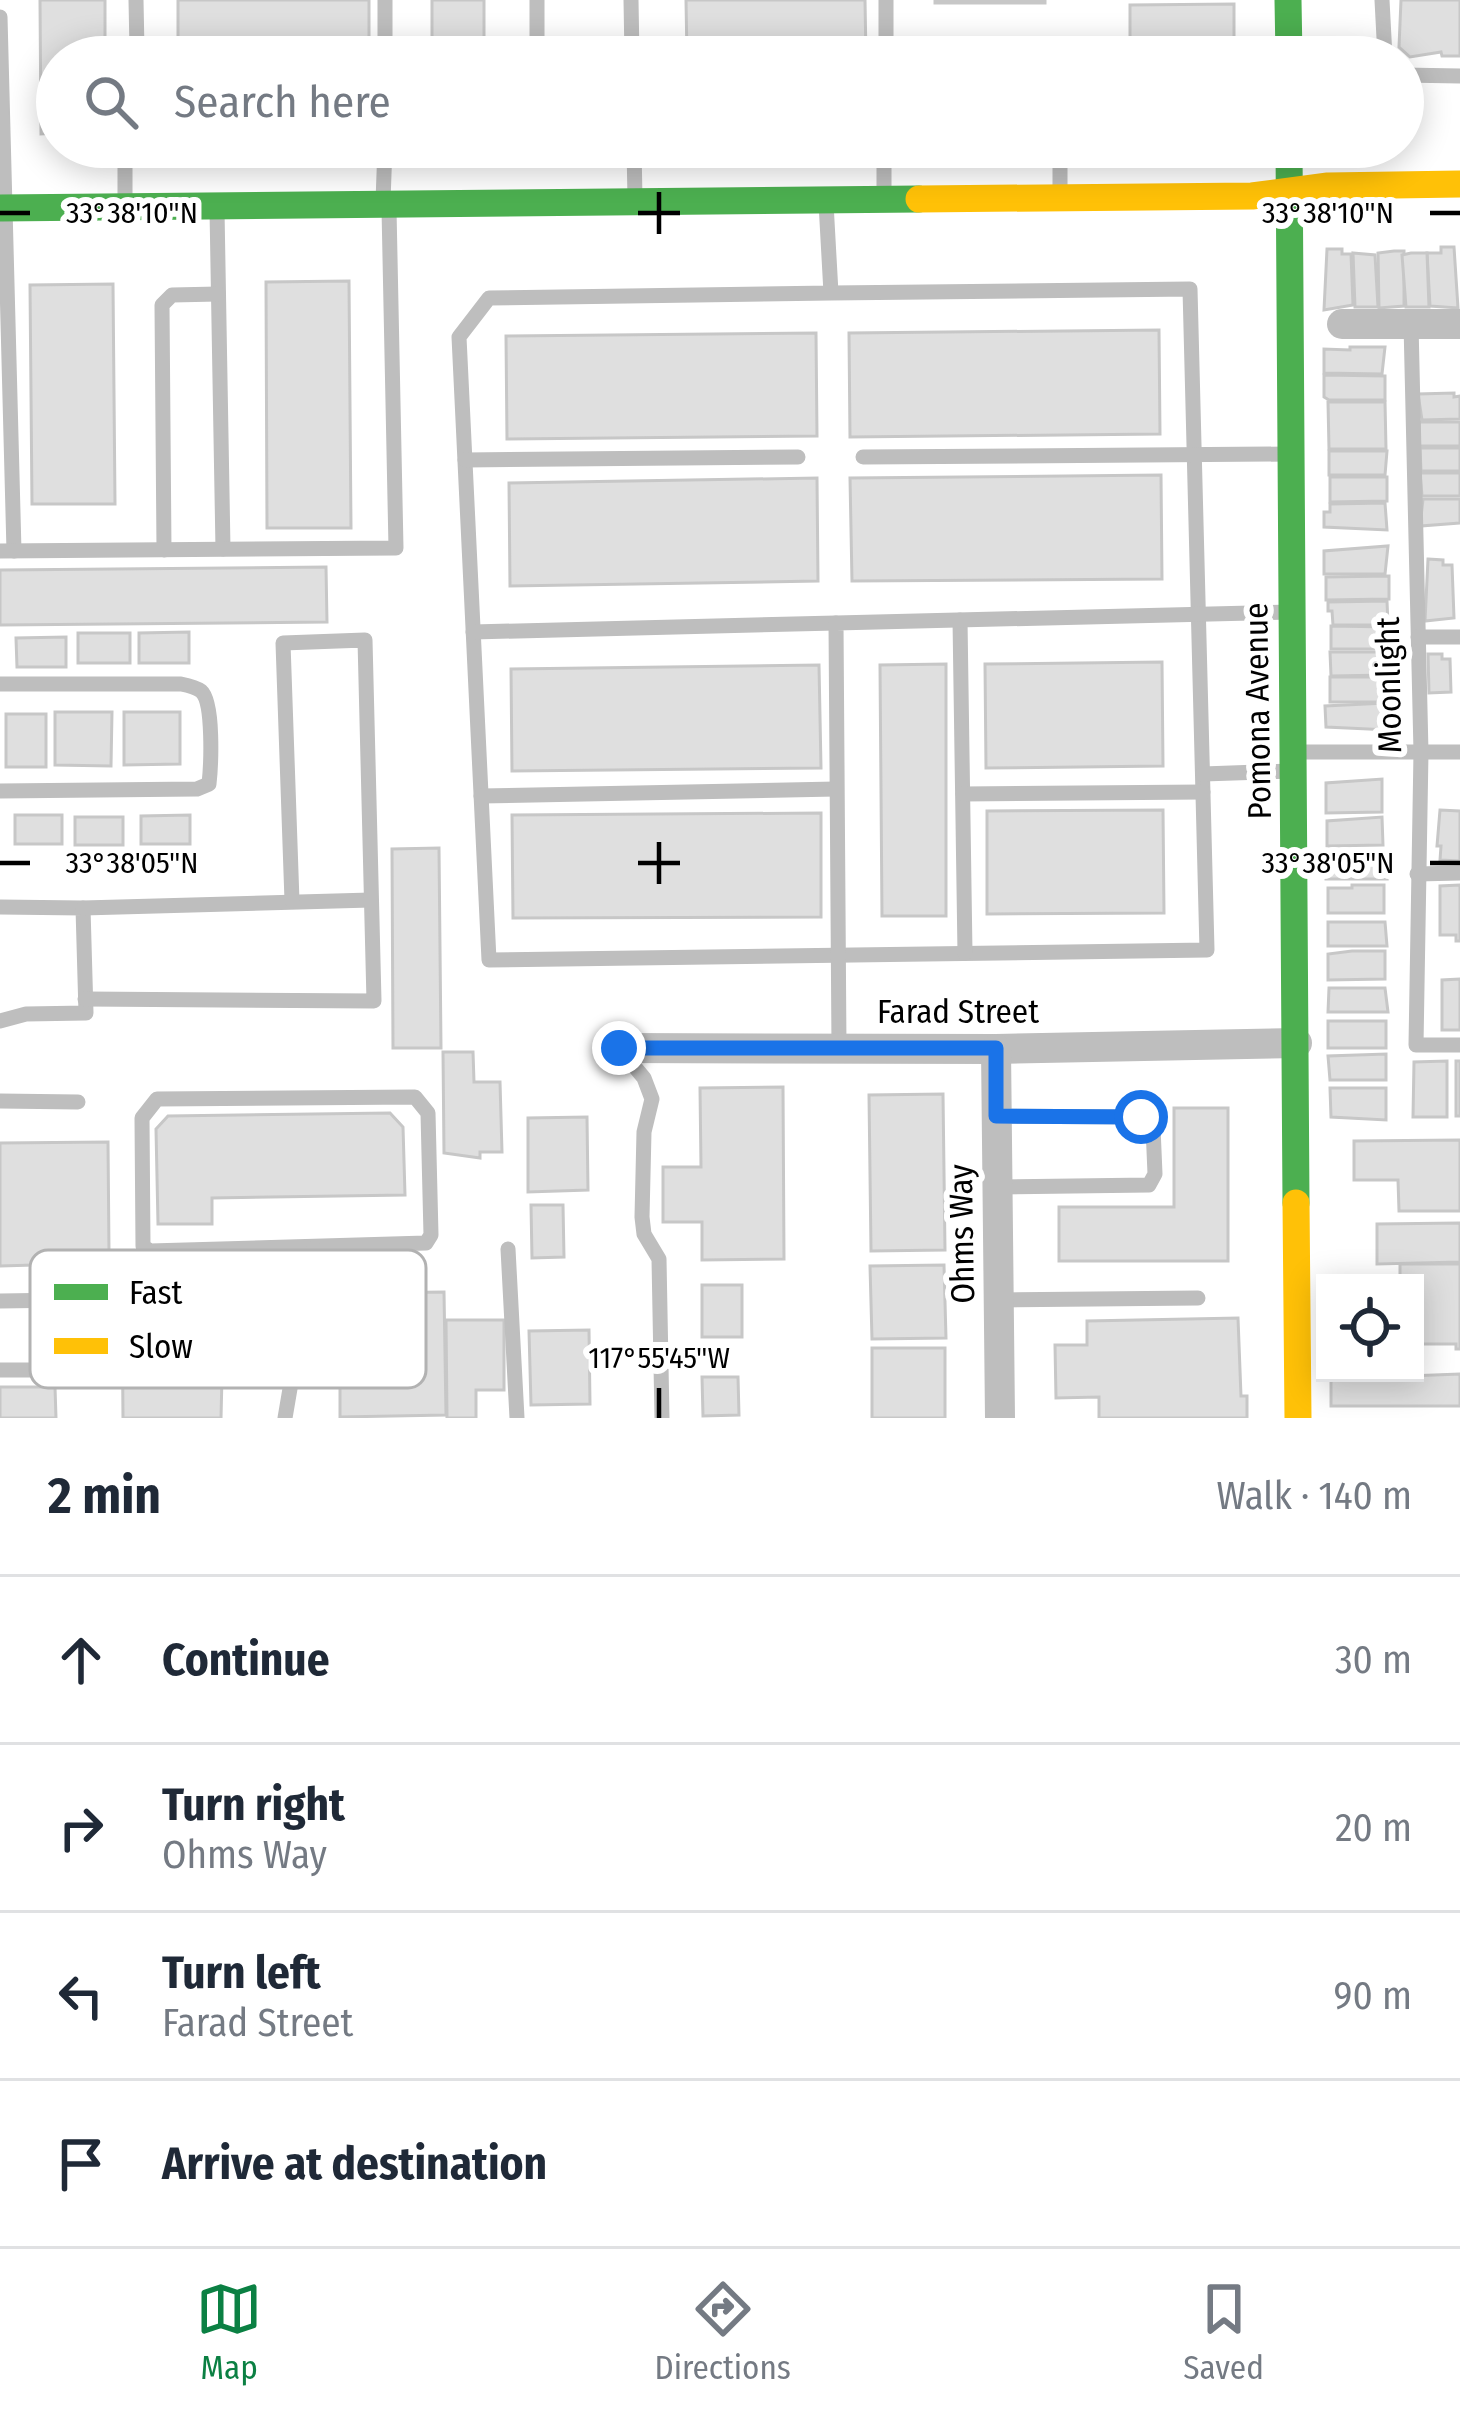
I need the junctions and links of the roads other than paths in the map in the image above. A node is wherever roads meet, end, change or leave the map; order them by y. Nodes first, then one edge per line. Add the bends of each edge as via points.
1 (136, 0) edge
2 (385, 0) edge
3 (537, 0) edge
4 (631, 0) edge
5 (886, 0) edge
6 (1288, 0) edge
7 (1382, 0) edge
8 (0, 17) edge
9 (137, 36) edge
10 (386, 36) edge
11 (537, 36) edge
12 (632, 36) edge
13 (886, 36) edge
14 (1288, 36) edge
15 (1384, 36) edge
16 (1424, 75) edge
17 (1460, 76) edge
18 (125, 168) edge
19 (385, 168) edge
20 (634, 168) edge
21 (884, 168) edge
22 (1060, 168) edge
23 (1289, 168) edge
24 (1460, 184) edge
25 (1290, 190) junction
26 (1060, 198) junction
27 (825, 200) junction
28 (884, 200) junction
29 (635, 202) junction
30 (386, 204) junction
31 (217, 206) junction
32 (124, 207) junction
33 (2, 208) edge
34 (831, 293) junction
35 (218, 294) junction
36 (1342, 324) dead end
37 (1412, 324) junction
38 (1460, 324) edge
39 (1194, 454) junction
40 (1292, 454) junction
41 (798, 457) dead end
42 (863, 457) dead end
43 (465, 460) junction
44 (223, 549) junction
45 (164, 550) junction
46 (7, 551) edge
47 (1294, 612) junction
48 (1198, 614) junction
49 (960, 620) junction
50 (836, 623) junction
51 (473, 632) junction
52 (1418, 637) junction
53 (1460, 637) edge
54 (0, 684) edge
55 (1421, 752) junction
56 (1460, 752) edge
57 (1295, 762) junction
58 (1203, 783) junction
59 (836, 789) junction
60 (0, 791) edge
61 (963, 794) junction
62 (481, 796) junction
63 (1417, 874) junction
64 (1460, 874) edge
65 (371, 900) junction
66 (292, 901) junction
67 (0, 907) edge
68 (83, 908) junction
69 (965, 953) junction
70 (836, 955) junction
71 (86, 999) junction
72 (0, 1021) edge
73 (1298, 1043) junction
74 (1460, 1045) edge
75 (619, 1048) joint
76 (839, 1048) junction
77 (996, 1048) junction
78 (0, 1101) edge
79 (78, 1102) dead end
80 (996, 1116) junction
81 (998, 1186) junction
82 (314, 1248) joint
83 (508, 1249) dead end
84 (149, 1250) edge
85 (205, 1250) edge
86 (1198, 1298) dead end
87 (999, 1300) junction
88 (290, 1388) edge
89 (285, 1418) edge
90 (517, 1418) edge
91 (662, 1418) edge
92 (1000, 1418) edge
93 (1298, 1418) edge

1 - 9 lane
2 - 10 lane
3 - 11 lane
4 - 12 lane
5 - 13 lane
6 - 14 street
7 - 15 lane
8 - 33 lane
16 - 17 lane
18 - 32 lane
19 - 30 lane
20 - 29 lane
21 - 28 lane
22 - 26 lane
23 - 25 street, Pomona Avenue
24 - 25 street
25 - 26 street
25 - 40 street, Pomona Avenue
26 - 28 street
27 - 28 street
27 - 29 street
27 - 34 lane
29 - 30 street
30 - 31 street
30 - 44 lane via 396,548
31 - 32 street
31 - 35 lane
32 - 33 street
33 - 46 lane
34 - 39 lane via 1190,290
34 - 43 lane via 489,298 459,337
35 - 44 lane
35 - 45 lane via 172,295 162,305
36 - 37 street
37 - 38 street
37 - 52 lane, Moonlight
39 - 40 lane
39 - 42 lane
39 - 48 lane
40 - 47 street, Pomona Avenue
41 - 43 lane
43 - 51 lane
44 - 45 lane
45 - 46 lane
47 - 48 lane
47 - 57 street, Pomona Avenue
48 - 49 lane
48 - 58 lane
49 - 50 lane
49 - 61 lane
50 - 51 lane
50 - 59 lane
51 - 62 lane
52 - 53 lane
52 - 55 lane, Moonlight
54 - 60 lane via 200,689 212,760 209,784 196,789
55 - 56 lane
55 - 57 lane
55 - 63 lane, Moonlight
57 - 58 lane
57 - 73 street, Pomona Avenue
58 - 61 lane
58 - 69 lane via 1208,950
59 - 62 lane
59 - 70 lane
61 - 69 lane
62 - 70 lane via 489,960
63 - 64 lane
63 - 74 lane, Moonlight via 1416,1045
65 - 66 lane
65 - 66 lane via 364,640 283,643
65 - 71 lane via 374,1001
66 - 68 lane
67 - 68 lane
68 - 71 lane
69 - 70 lane
70 - 76 lane
71 - 72 lane via 86,1013
73 - 77 street, Farad Street
73 - 93 street, Pomona Avenue
75 - 76 street, Farad Street
75 - 91 lane via 652,1099 642,1217 659,1258
76 - 77 street, Farad Street
77 - 80 street, Ohms Way
78 - 79 lane
80 - 81 street, Ohms Way
80 - 81 lane via 1141,1117 1153,1127 1155,1167 1150,1185
81 - 87 street, Ohms Way
82 - 84 lane via 426,1243 428,1113 415,1097 158,1099 142,1118
82 - 85 lane
83 - 90 lane
86 - 87 lane
87 - 92 street, Ohms Way
88 - 89 lane

